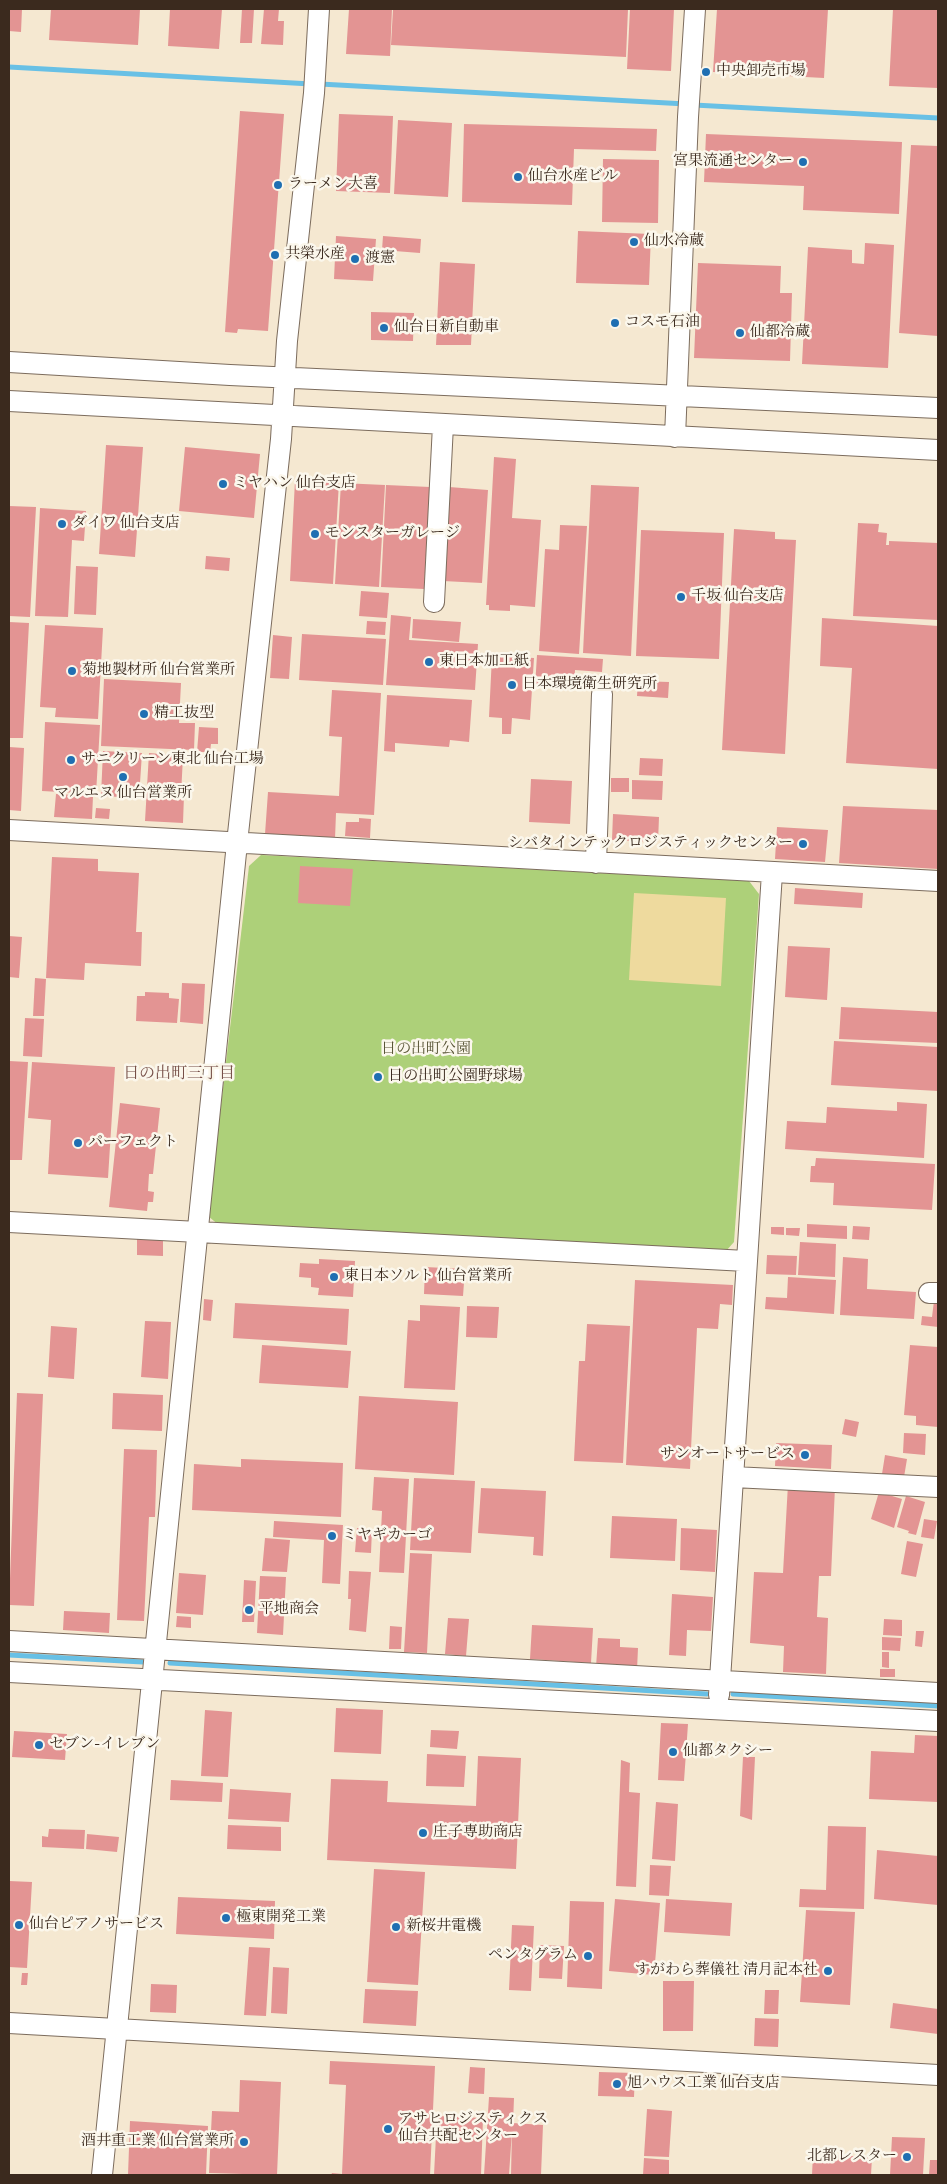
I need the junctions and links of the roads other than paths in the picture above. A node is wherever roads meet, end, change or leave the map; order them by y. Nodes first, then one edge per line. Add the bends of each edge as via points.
1 (319, 9) edge
2 (695, 9) edge
3 (9, 362) edge
4 (284, 377) junction
5 (677, 396) junction
6 (9, 401) edge
7 (938, 408) edge
8 (282, 416) junction
9 (442, 425) junction
10 (676, 437) junction
11 (938, 450) edge
12 (434, 602) dead end
13 (602, 694) dead end
14 (9, 830) edge
15 (237, 843) junction
16 (596, 863) junction
17 (772, 873) junction
18 (938, 881) edge
19 (9, 1222) edge
20 (198, 1233) junction
21 (746, 1261) junction
22 (733, 1478) junction
23 (938, 1487) edge
24 (9, 1641) edge
25 (156, 1649) junction
26 (9, 1672) edge
27 (153, 1680) junction
28 (720, 1682) junction
29 (938, 1693) edge
30 (718, 1710) junction
31 (938, 1721) edge
32 (9, 2023) edge
33 (117, 2028) junction
34 (938, 2075) edge
35 (102, 2175) edge

1 - 4 street via 315,84
2 - 5 street
3 - 4 street
4 - 5 street
4 - 8 street
5 - 7 street
5 - 10 street
6 - 8 street
8 - 9 street
8 - 15 street
9 - 10 street
9 - 12 street
10 - 11 street
13 - 16 street
14 - 15 street
15 - 16 street
15 - 20 street
16 - 17 street
17 - 18 street
17 - 21 street
19 - 20 street
20 - 21 street
20 - 25 street
21 - 22 street
22 - 23 street
22 - 28 street
24 - 25 street
25 - 27 street
25 - 28 street
26 - 27 street
27 - 30 street
27 - 33 street
28 - 29 street
28 - 30 street
30 - 31 street
32 - 33 street
33 - 34 street
33 - 35 street

